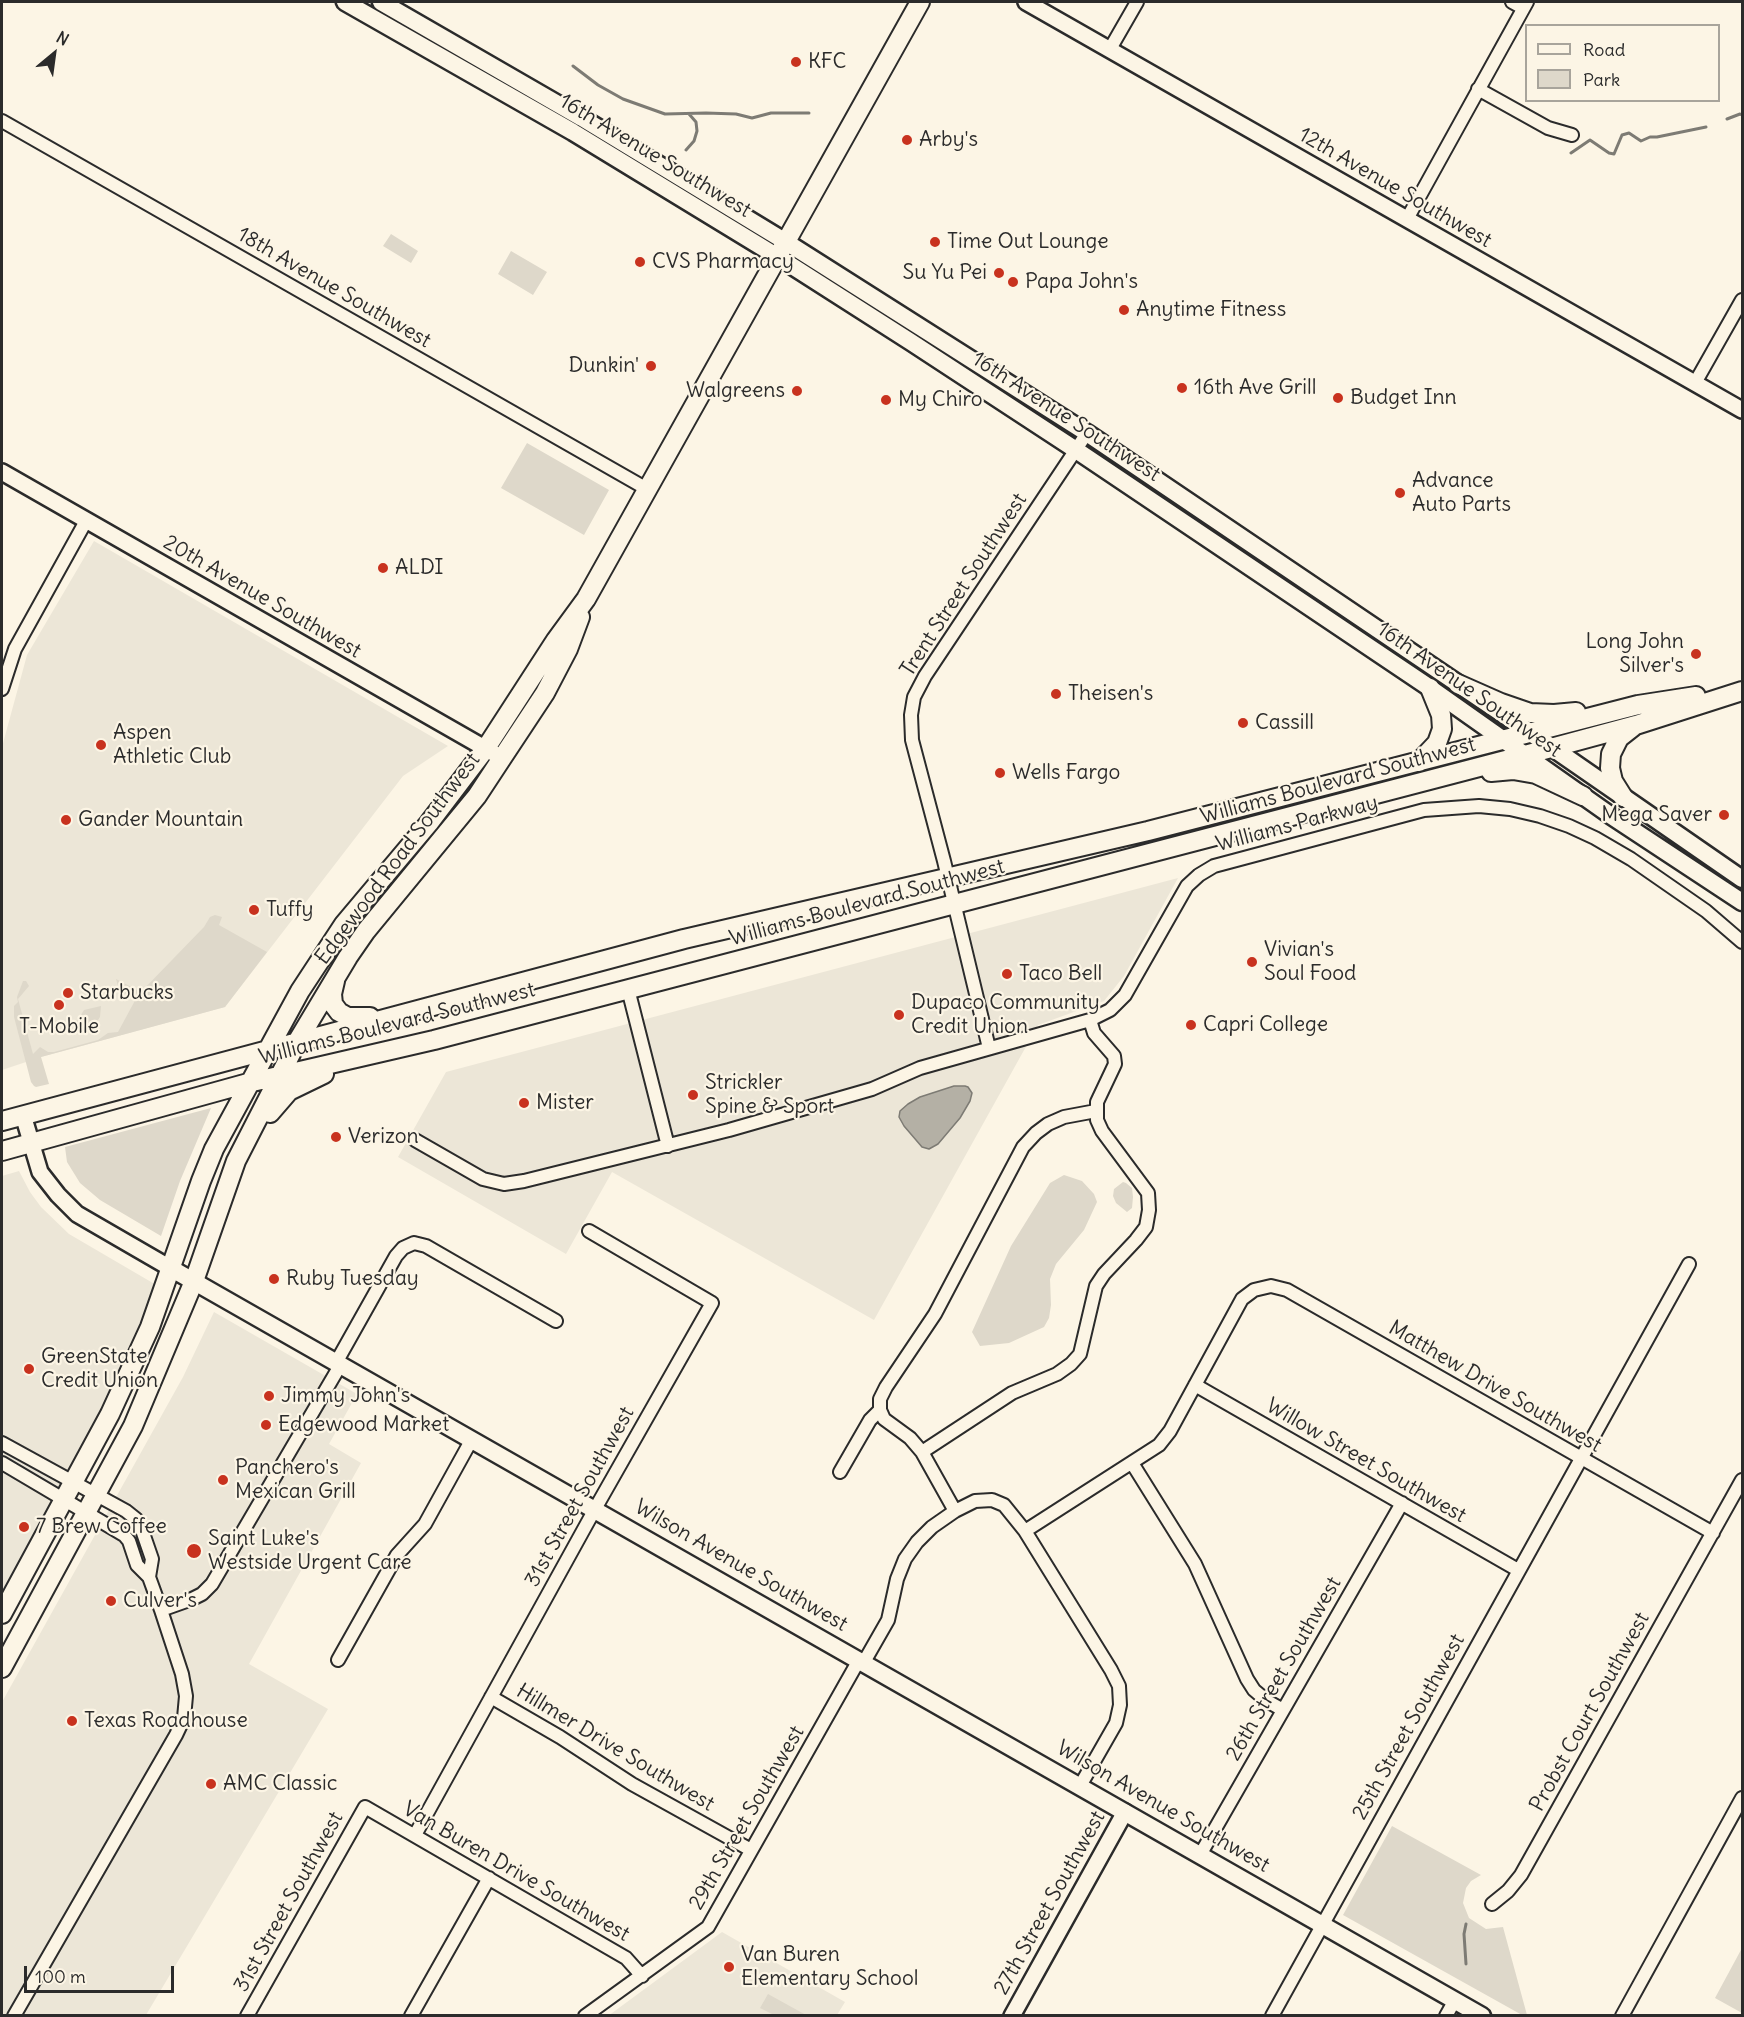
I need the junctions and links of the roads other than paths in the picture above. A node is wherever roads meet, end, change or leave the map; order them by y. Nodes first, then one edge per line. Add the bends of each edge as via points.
1 (345, 2) edge
2 (381, 2) edge
3 (920, 2) edge
4 (1026, 2) edge
5 (1137, 2) edge
6 (1521, 4) edge
7 (1110, 50) junction
8 (1478, 89) junction
9 (2, 121) edge
10 (1572, 135) dead end
11 (1407, 219) junction
12 (782, 249) junction
13 (1743, 300) edge
14 (1695, 383) junction
15 (1743, 410) edge
16 (1088, 433) junction
17 (1076, 450) junction
18 (2, 472) edge
19 (646, 489) junction
20 (86, 521) junction
21 (586, 599) junction
22 (1458, 684) junction
23 (1430, 688) junction
24 (2, 689) edge
25 (1743, 690) edge
26 (1638, 705) junction
27 (1636, 724) junction
28 (1531, 733) junction
29 (1504, 740) junction
30 (486, 748) junction
31 (1551, 748) junction
32 (1525, 755) junction
33 (502, 758) junction
34 (1419, 762) junction
35 (1444, 776) junction
36 (1583, 796) junction
37 (1623, 797) junction
38 (948, 877) junction
39 (1743, 879) edge
40 (1743, 902) edge
41 (954, 903) junction
42 (1743, 942) edge
43 (336, 976) junction
44 (628, 989) junction
45 (390, 1018) junction
46 (1089, 1020) junction
47 (297, 1042) junction
48 (989, 1048) junction
49 (267, 1051) junction
50 (366, 1056) junction
51 (281, 1076) junction
52 (248, 1083) junction
53 (1096, 1112) junction
54 (23, 1115) junction
55 (2, 1121) edge
56 (415, 1140) dead end
57 (31, 1143) junction
58 (668, 1146) junction
59 (2, 1151) edge
60 (236, 1161) junction
61 (589, 1231) dead end
62 (1689, 1264) dead end
63 (172, 1269) junction
64 (195, 1281) junction
65 (556, 1322) dead end
66 (339, 1363) junction
67 (1195, 1385) junction
68 (880, 1410) junction
69 (472, 1439) junction
70 (2, 1443) edge
71 (922, 1452) junction
72 (1580, 1458) junction
73 (1132, 1463) junction
74 (2, 1464) edge
75 (840, 1472) dead end
76 (1743, 1480) edge
77 (75, 1482) junction
78 (96, 1495) junction
79 (65, 1500) junction
80 (1402, 1503) junction
81 (595, 1509) junction
82 (955, 1511) junction
83 (86, 1512) junction
84 (1025, 1532) junction
85 (1713, 1533) junction
86 (1518, 1570) junction
87 (149, 1578) junction
88 (161, 1610) junction
89 (2, 1614) edge
90 (338, 1660) dead end
91 (861, 1661) junction
92 (2, 1668) edge
93 (491, 1697) junction
94 (1283, 1710) junction
95 (1080, 1786) junction
96 (1743, 1798) edge
97 (365, 1807) joint
98 (1125, 1812) junction
99 (415, 1835) junction
100 (751, 1850) junction
101 (1200, 1855) junction
102 (489, 1878) junction
103 (1492, 1904) dead end
104 (1322, 1924) junction
105 (642, 1976) junction
106 (1455, 2000) junction
107 (14, 2016) edge
108 (248, 2016) edge
109 (411, 2016) edge
110 (585, 2016) edge
111 (1012, 2016) edge
112 (1272, 2016) edge
113 (1446, 2016) edge
114 (1482, 2016) edge
115 (1622, 2016) edge

1 - 12 main road, 16th Avenue Southwest
2 - 12 main road, 16th Avenue Southwest via 582,118
3 - 12 main road, Edgewood Road Southwest
4 - 7 street, 12th Avenue Southwest
5 - 7 street
6 - 8 street
7 - 11 street, 12th Avenue Southwest
8 - 10 street via 1548,128
8 - 11 street
9 - 19 street, 18th Avenue Southwest
11 - 14 street, 12th Avenue Southwest
12 - 16 main road, 16th Avenue Southwest
12 - 17 main road, 16th Avenue Southwest
12 - 19 main road, Edgewood Road Southwest
13 - 14 street
14 - 15 street, 12th Avenue Southwest
16 - 17 street, Trent Street Southwest
16 - 22 main road, 16th Avenue Southwest
17 - 23 main road, 16th Avenue Southwest
17 - 38 street, Trent Street Southwest via 914,697 912,740
18 - 20 street, 20th Avenue Southwest
19 - 21 main road, Edgewood Road Southwest
20 - 24 street via 15,649
20 - 30 street, 20th Avenue Southwest
21 - 30 main road, Edgewood Road Southwest
21 - 33 main road, Edgewood Road Southwest via 561,663
22 - 26 main road via 1530,713
22 - 28 main road, 16th Avenue Southwest
23 - 29 main road, 16th Avenue Southwest
23 - 34 main road via 1442,729 1437,742
25 - 26 main road, Williams Boulevard Southwest
25 - 27 main road, Williams Boulevard Southwest
26 - 28 main road, Williams Boulevard Southwest
27 - 31 main road, Williams Boulevard Southwest
27 - 37 main road via 1619,738 1611,754 1613,782
28 - 29 main road, Williams Boulevard Southwest
28 - 31 main road, 16th Avenue Southwest
29 - 32 main road, 16th Avenue Southwest
29 - 34 main road, Williams Boulevard Southwest
30 - 33 street, 20th Avenue Southwest
30 - 49 main road, Edgewood Road Southwest via 344,924
31 - 32 main road, Williams Boulevard Southwest
31 - 37 main road, 16th Avenue Southwest
32 - 35 main road, Williams Boulevard Southwest
32 - 36 main road, 16th Avenue Southwest
33 - 43 main road, Edgewood Road Southwest via 477,796 366,931
34 - 38 main road, Williams Boulevard Southwest
35 - 36 main road via 1526,771
35 - 41 main road, Williams Boulevard Southwest
36 - 40 main road, 16th Avenue Southwest
37 - 39 main road, 16th Avenue Southwest
38 - 41 street, Trent Street Southwest
38 - 45 main road, Williams Boulevard Southwest via 684,939
41 - 44 main road, Williams Boulevard Southwest
41 - 48 street, Trent Street Southwest
42 - 46 street, Williams Parkway via 1631,859 1569,826 1510,809 1479,806 1424,810 1214,866 1199,875 1187,886 1125,995 1110,1010
43 - 45 main road via 332,994 339,1012 348,1017
43 - 47 main road, Edgewood Road Southwest
44 - 50 main road, Williams Boulevard Southwest
44 - 58 street
45 - 47 main road, Williams Boulevard Southwest
46 - 48 street, Williams Parkway
46 - 53 street via 1094,1033 1114,1056 1115,1064
47 - 49 main road, Williams Boulevard Southwest
47 - 51 main road, Edgewood Road Southwest
48 - 58 street, Williams Parkway via 920,1068 872,1089
49 - 52 main road, Edgewood Road Southwest
49 - 54 main road, Williams Boulevard Southwest
50 - 51 main road, Williams Boulevard Southwest
50 - 60 main road via 289,1090
51 - 52 main road, Williams Boulevard Southwest
51 - 60 main road, Edgewood Road Southwest
52 - 57 main road, Williams Boulevard Southwest
52 - 63 main road, Edgewood Road Southwest via 214,1149
53 - 68 street via 1048,1124 1023,1147 935,1314 886,1387
53 - 71 street via 1102,1131 1148,1193 1146,1227 1096,1286 1080,1354 1071,1364 1012,1393
54 - 55 main road, Williams Boulevard Southwest
54 - 57 street, Wilson Avenue Southwest
56 - 58 street, Williams Parkway via 483,1179 504,1184
57 - 59 main road, Williams Boulevard Southwest
57 - 63 street, Wilson Avenue Southwest via 40,1172 77,1214
60 - 64 main road, Edgewood Road Southwest
61 - 81 street, 31st Street Southwest via 712,1303
62 - 72 street, 25th Street Southwest
63 - 64 main road, Wilson Avenue Southwest
63 - 77 main road, Edgewood Road Southwest via 130,1373
64 - 66 main road, Wilson Avenue Southwest
64 - 78 main road, Edgewood Road Southwest via 138,1416
65 - 66 street via 426,1246 414,1243 396,1256
66 - 69 main road, Wilson Avenue Southwest
66 - 88 street via 212,1584 202,1594
67 - 72 street, Matthew Drive Southwest via 1242,1299 1254,1290 1271,1286 1287,1290
67 - 73 street via 1159,1446
67 - 80 street, Willow Street Southwest
68 - 71 street via 884,1419
68 - 75 street
69 - 81 main road, Wilson Avenue Southwest
69 - 90 street via 425,1524 397,1555
70 - 77 street
71 - 82 street
72 - 85 street, Matthew Drive Southwest
72 - 86 street, 25th Street Southwest
73 - 84 street
73 - 94 street via 1195,1564 1247,1679 1254,1690
74 - 79 street
76 - 85 street, Probst Court Southwest
77 - 78 street
77 - 79 main road, Edgewood Road Southwest
78 - 83 main road, Edgewood Road Southwest
78 - 87 street via 136,1519 152,1560
79 - 83 street
79 - 89 main road, Edgewood Road Southwest
80 - 86 street, Willow Street Southwest
80 - 94 street, 26th Street Southwest
81 - 91 main road, Wilson Avenue Southwest
81 - 93 street, 31st Street Southwest
82 - 84 street, 29th Street Southwest via 975,1501 992,1500 1004,1505
82 - 91 street, 29th Street Southwest via 932,1527 905,1559 888,1620
83 - 87 street via 124,1535 136,1565
83 - 92 main road, Edgewood Road Southwest
84 - 95 street, 29th Street Southwest via 1119,1686 1116,1723
85 - 103 street, Probst Court Southwest via 1521,1875
86 - 104 street, 25th Street Southwest
87 - 88 street
88 - 107 street via 182,1674 184,1718
91 - 95 main road, Wilson Avenue Southwest
91 - 100 street, 29th Street Southwest
93 - 99 street, 31st Street Southwest
93 - 100 street, Hillmer Drive Southwest via 632,1784
94 - 101 street, 26th Street Southwest
95 - 98 main road, Wilson Avenue Southwest
96 - 115 street
97 - 99 street, Van Buren Drive Southwest
97 - 108 street, 31st Street Southwest
98 - 101 main road, Wilson Avenue Southwest
98 - 111 street, 27th Street Southwest
99 - 102 street, Van Buren Drive Southwest
100 - 105 street, 29th Street Southwest via 708,1927
101 - 104 main road, Wilson Avenue Southwest
102 - 105 street, Van Buren Drive Southwest via 626,1958
102 - 109 street
104 - 106 main road, Wilson Avenue Southwest
104 - 112 street, 25th Street Southwest
105 - 110 street, 29th Street Southwest
106 - 113 street
106 - 114 main road, Wilson Avenue Southwest

